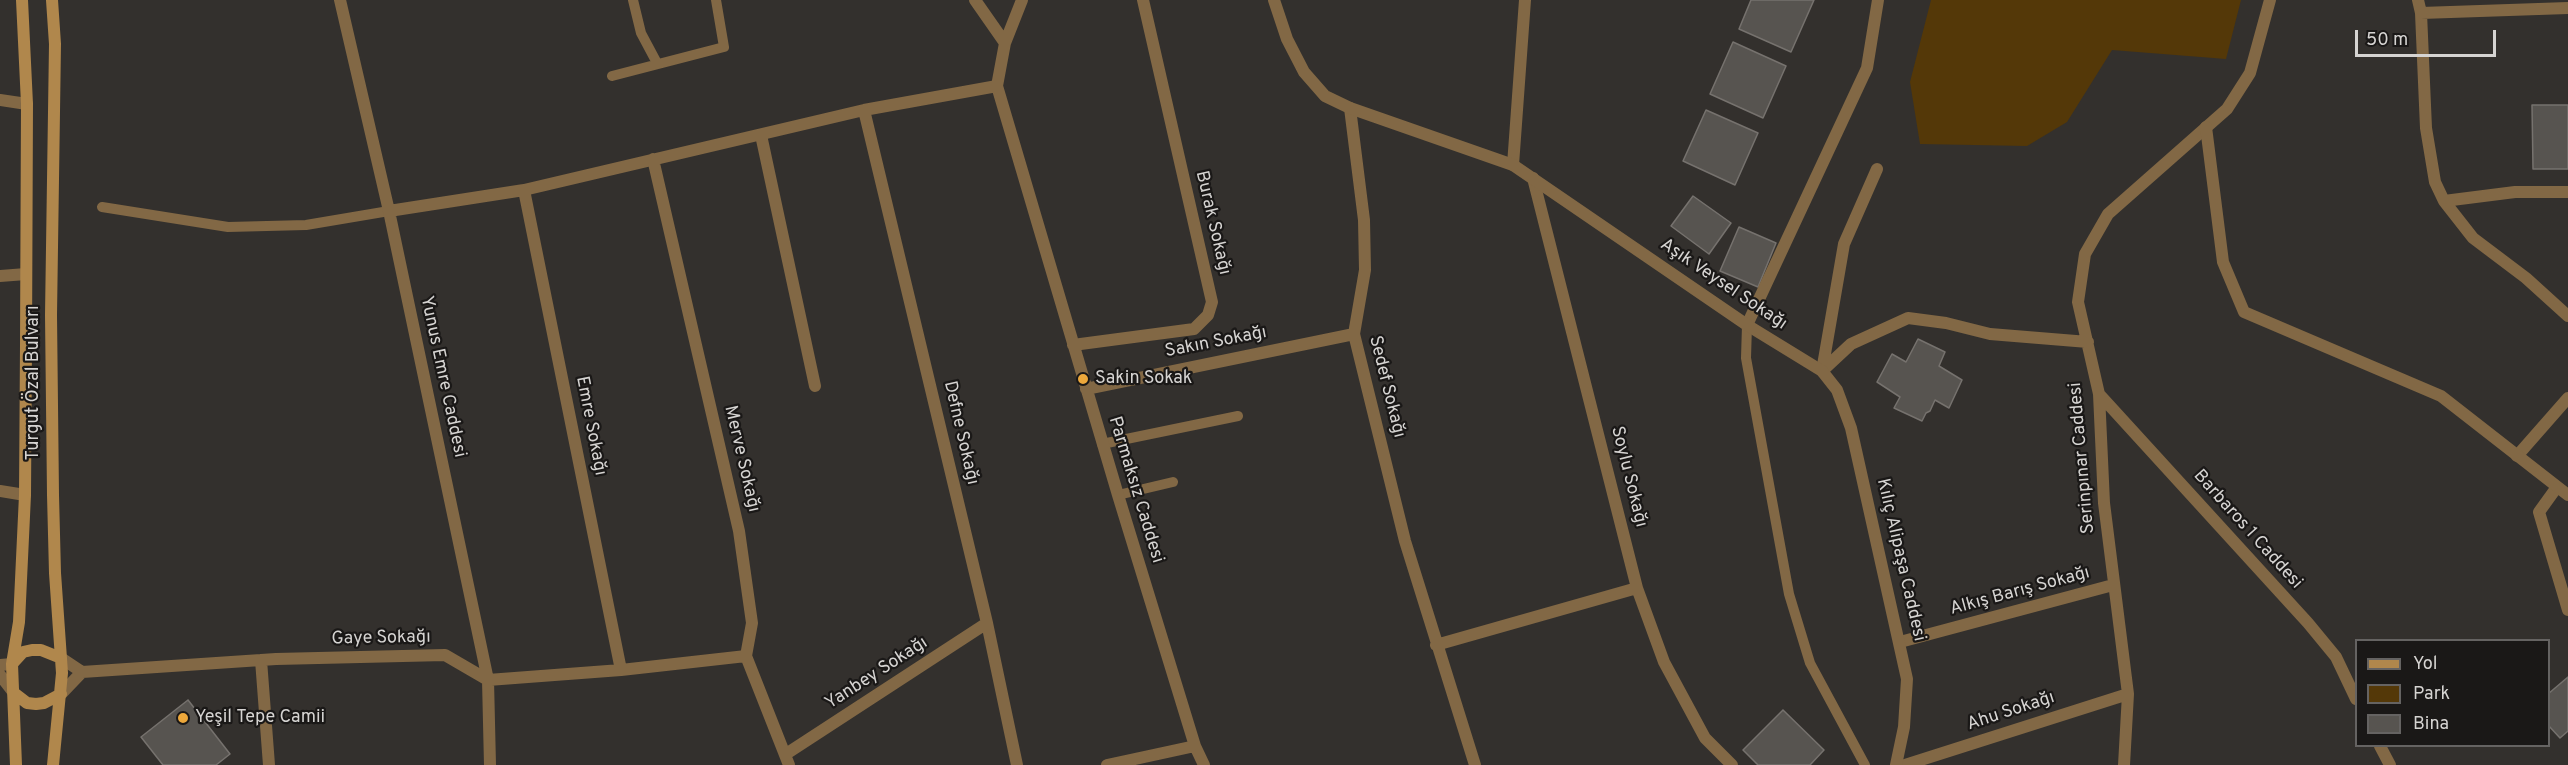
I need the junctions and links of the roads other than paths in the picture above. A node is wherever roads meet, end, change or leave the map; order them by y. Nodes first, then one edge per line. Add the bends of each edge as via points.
1 (22, 0) edge
2 (52, 0) edge
3 (340, 0) edge
4 (633, 0) edge
5 (716, 0) edge
6 (975, 0) edge
7 (1022, 0) edge
8 (1143, 0) edge
9 (1274, 0) edge
10 (1525, 0) edge
11 (1878, 0) edge
12 (2270, 0) edge
13 (2419, 6) edge
14 (2568, 8) edge
15 (1005, 43) junction
16 (657, 63) junction
17 (612, 76) dead end
18 (997, 86) junction
19 (0, 100) edge
20 (27, 104) junction
21 (1350, 108) junction
22 (864, 110) junction
23 (2206, 127) junction
24 (761, 135) junction
25 (653, 159) junction
26 (1513, 165) junction
27 (1877, 169) dead end
28 (1533, 178) junction
29 (524, 190) junction
30 (2568, 192) edge
31 (2444, 201) junction
32 (102, 207) dead end
33 (388, 211) junction
34 (26, 274) junction
35 (0, 276) edge
36 (2568, 316) edge
37 (1747, 325) junction
38 (1354, 334) junction
39 (2088, 342) junction
40 (1073, 345) junction
41 (1822, 371) junction
42 (815, 386) dead end
43 (1086, 389) junction
44 (2099, 394) junction
45 (2568, 398) edge
46 (1238, 416) dead end
47 (1102, 444) junction
48 (2517, 456) junction
49 (1173, 482) dead end
50 (2557, 487) junction
51 (0, 490) edge
52 (25, 495) junction
53 (1118, 495) junction
54 (2568, 495) edge
55 (2113, 585) junction
56 (1637, 588) junction
57 (2568, 610) edge
58 (987, 623) junction
59 (1900, 642) junction
60 (1436, 645) junction
61 (746, 656) junction
62 (61, 658) junction
63 (261, 660) junction
64 (6, 664) edge
65 (621, 670) junction
66 (82, 672) junction
67 (0, 675) edge
68 (488, 680) junction
69 (14, 693) junction
70 (61, 694) junction
71 (2128, 694) junction
72 (2355, 697) edge
73 (1195, 746) junction
74 (2381, 747) edge
75 (788, 760) edge
76 (16, 765) edge
77 (52, 765) edge
78 (269, 765) edge
79 (490, 765) edge
80 (1017, 765) edge
81 (1107, 765) edge
82 (1204, 765) edge
83 (1475, 765) edge
84 (1732, 765) edge
85 (1865, 765) edge
86 (1896, 765) edge
87 (1905, 765) edge
88 (2124, 765) edge
89 (2390, 765) edge

1 - 20 main road, Turgut Özal Bulvarı
2 - 62 main road, Turgut Özal Bulvarı via 53,484
3 - 33 street, Yunus Emre Caddesi
4 - 16 lane via 641,33
5 - 16 lane via 724,46
6 - 15 street
7 - 15 street
8 - 40 street, Burak Sokağı via 1212,302 1208,315 1194,329
9 - 21 street via 1304,72 1325,96
10 - 26 street
11 - 37 street via 1867,68
12 - 23 street, Serinpınar Caddesi via 2250,74 2227,109
13 - 14 street
13 - 31 street via 2426,128 2435,182
15 - 18 street
16 - 17 lane
18 - 22 street
18 - 40 street, Parmaksız Caddesi
19 - 20 street
20 - 34 main road, Turgut Özal Bulvarı
21 - 26 street, Aşık Veysel Sokağı
21 - 38 street, Sedef Sokağı via 1364,220 1365,270
22 - 24 street
22 - 58 street, Defne Sokağı
23 - 39 street, Serinpınar Caddesi via 2108,214 2085,254 2078,302
23 - 48 street via 2223,262 2244,312 2441,396
24 - 25 street
24 - 42 street
25 - 29 street
25 - 61 street, Merve Sokağı via 740,531 752,623
26 - 28 street, Aşık Veysel Sokağı
27 - 41 street via 1844,244
28 - 37 street, Aşık Veysel Sokağı
28 - 56 street, Soylu Sokağı
29 - 33 street
29 - 65 street, Emre Sokağı
30 - 31 street via 2515,192
31 - 36 street via 2473,238
32 - 33 lane via 228,227 306,225
33 - 68 street, Yunus Emre Caddesi
34 - 35 street
34 - 52 main road, Turgut Özal Bulvarı
37 - 41 street, Aşık Veysel Sokağı
37 - 85 lane via 1746,358 1789,594 1810,663
38 - 43 street, Sakın Sokağı
38 - 60 street, Sedef Sokağı via 1405,542
39 - 41 street via 1990,334 1946,322 1908,318 1851,344
39 - 44 street, Serinpınar Caddesi
40 - 43 street, Parmaksız Caddesi
41 - 59 street, Kılıç Alipaşa Caddesi via 1837,390 1851,428
43 - 47 street, Parmaksız Caddesi
44 - 55 street, Serinpınar Caddesi
44 - 72 street, Barbaros 1 Caddesi via 2336,657
45 - 48 street
46 - 47 lane
47 - 53 street, Parmaksız Caddesi
48 - 50 street
49 - 53 lane
50 - 54 street
50 - 57 street via 2539,512
51 - 52 street
52 - 64 main road, Turgut Özal Bulvarı via 19,622
53 - 73 street, Parmaksız Caddesi
55 - 59 street, Alkış Barış Sokağı
55 - 71 street, Serinpınar Caddesi
56 - 60 street
56 - 84 street, Soylu Sokağı via 1664,662 1705,738
58 - 75 street, Yanbey Sokağı
58 - 80 street, Defne Sokağı
59 - 86 street, Kılıç Alipaşa Caddesi via 1907,679 1904,727
60 - 83 street, Sedef Sokağı
61 - 65 street
61 - 75 street
62 - 64 main road via 32,650
62 - 66 street
62 - 70 main road, Turgut Özal Bulvarı
63 - 66 street, Gaye Sokağı
63 - 68 street, Gaye Sokağı via 445,655
63 - 78 street
64 - 69 main road, Turgut Özal Bulvarı
65 - 68 street
66 - 70 street
67 - 69 street
68 - 79 street, Yunus Emre Caddesi
69 - 70 main road via 27,703 36,704
69 - 76 main road, Turgut Özal Bulvarı
70 - 77 main road, Turgut Özal Bulvarı
71 - 87 street, Ahu Sokağı
71 - 88 street, Serinpınar Caddesi
73 - 81 street
73 - 82 street, Parmaksız Caddesi
74 - 89 street

